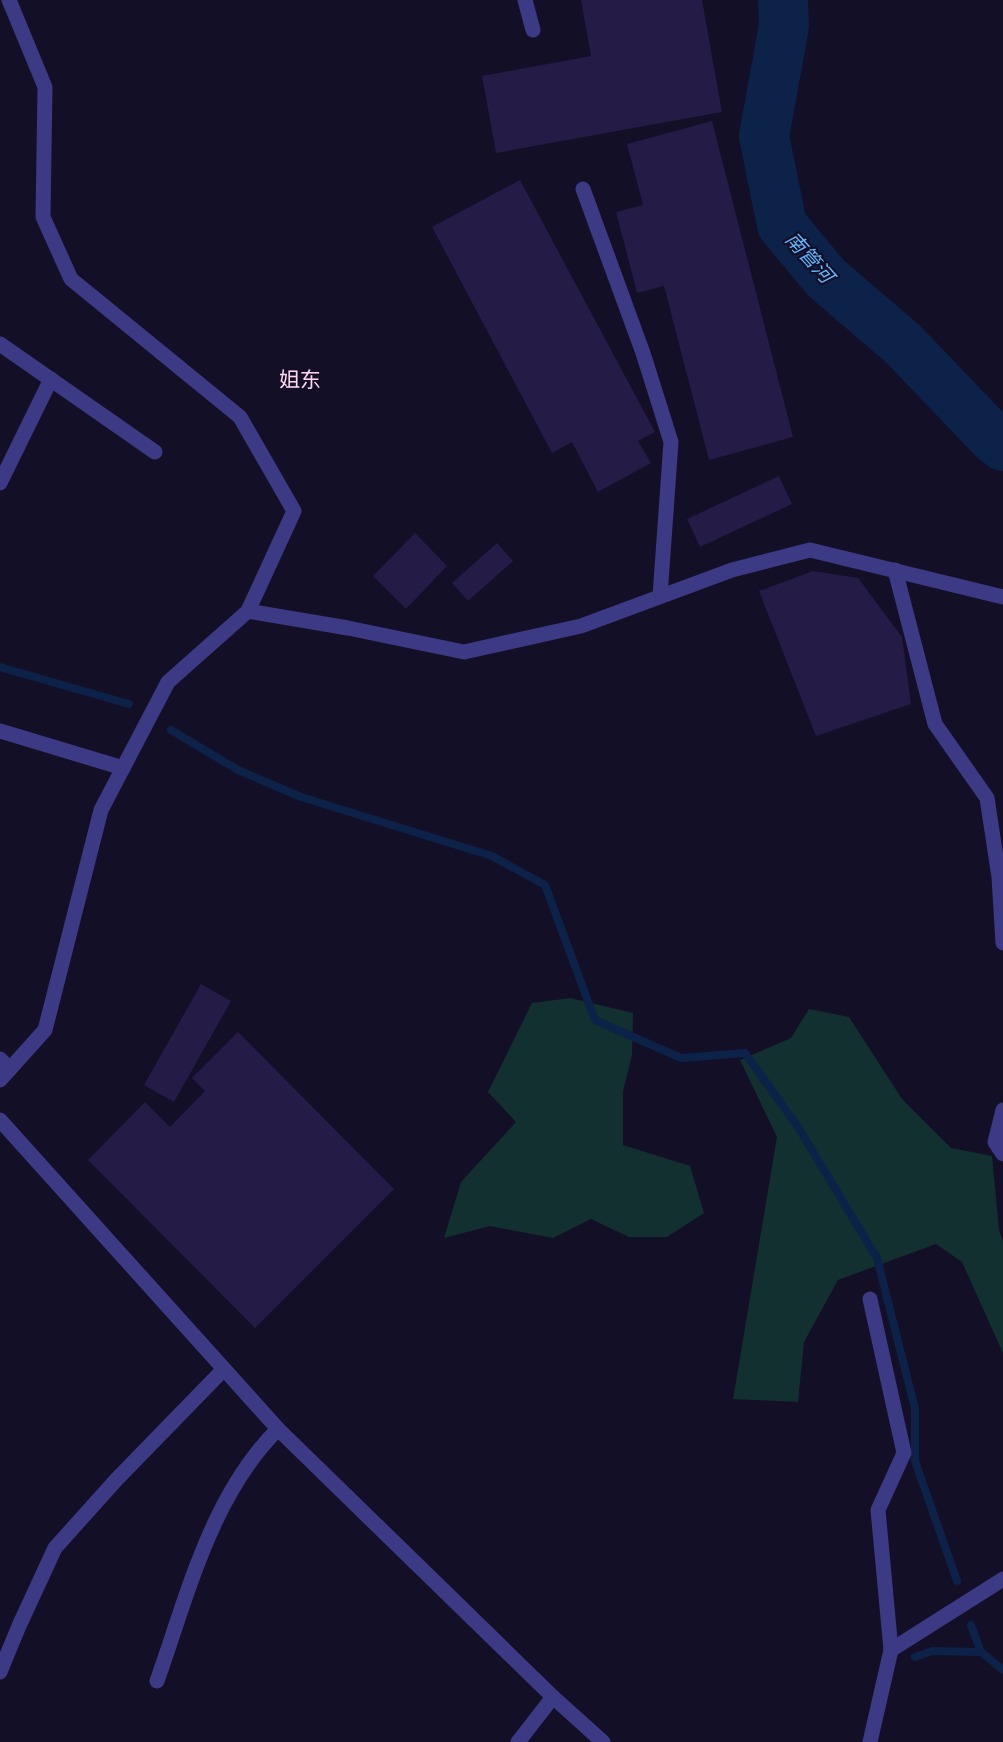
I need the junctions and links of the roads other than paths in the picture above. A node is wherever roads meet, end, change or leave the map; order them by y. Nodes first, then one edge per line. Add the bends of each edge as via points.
1 (9, 0) edge
2 (525, 0) edge
3 (533, 30) dead end
4 (583, 189) dead end
5 (0, 344) edge
6 (51, 379) junction
7 (155, 452) dead end
8 (0, 483) edge
9 (895, 570) junction
10 (660, 596) junction
11 (1003, 597) edge
12 (248, 611) junction
13 (0, 731) edge
14 (123, 768) junction
15 (1003, 943) edge
16 (3, 1069) edge
17 (1003, 1110) edge
18 (0, 1120) edge
19 (1003, 1154) edge
20 (870, 1299) dead end
21 (223, 1370) junction
22 (278, 1430) junction
23 (1003, 1579) edge
24 (891, 1650) junction
25 (0, 1672) edge
26 (157, 1680) dead end
27 (553, 1697) junction
28 (518, 1742) edge
29 (603, 1742) edge
30 (870, 1742) edge

1 - 12 street via 45,87 43,217 71,279 240,417 294,511
2 - 3 street
4 - 10 street via 643,353 670,442
5 - 6 street
6 - 7 street
6 - 8 street
9 - 10 street via 810,550 732,570
9 - 11 street
9 - 15 street via 935,724 987,798 999,877
10 - 12 street via 580,626 464,652
12 - 14 street via 168,682
13 - 14 street
14 - 16 street via 101,810 45,1030
17 - 19 street via 995,1142
18 - 21 street
20 - 24 street via 904,1453 878,1510
21 - 22 street
21 - 25 street via 55,1548
22 - 26 street via 257,1451 211,1527
22 - 27 street
23 - 24 street
24 - 30 street
27 - 28 street
27 - 29 street

